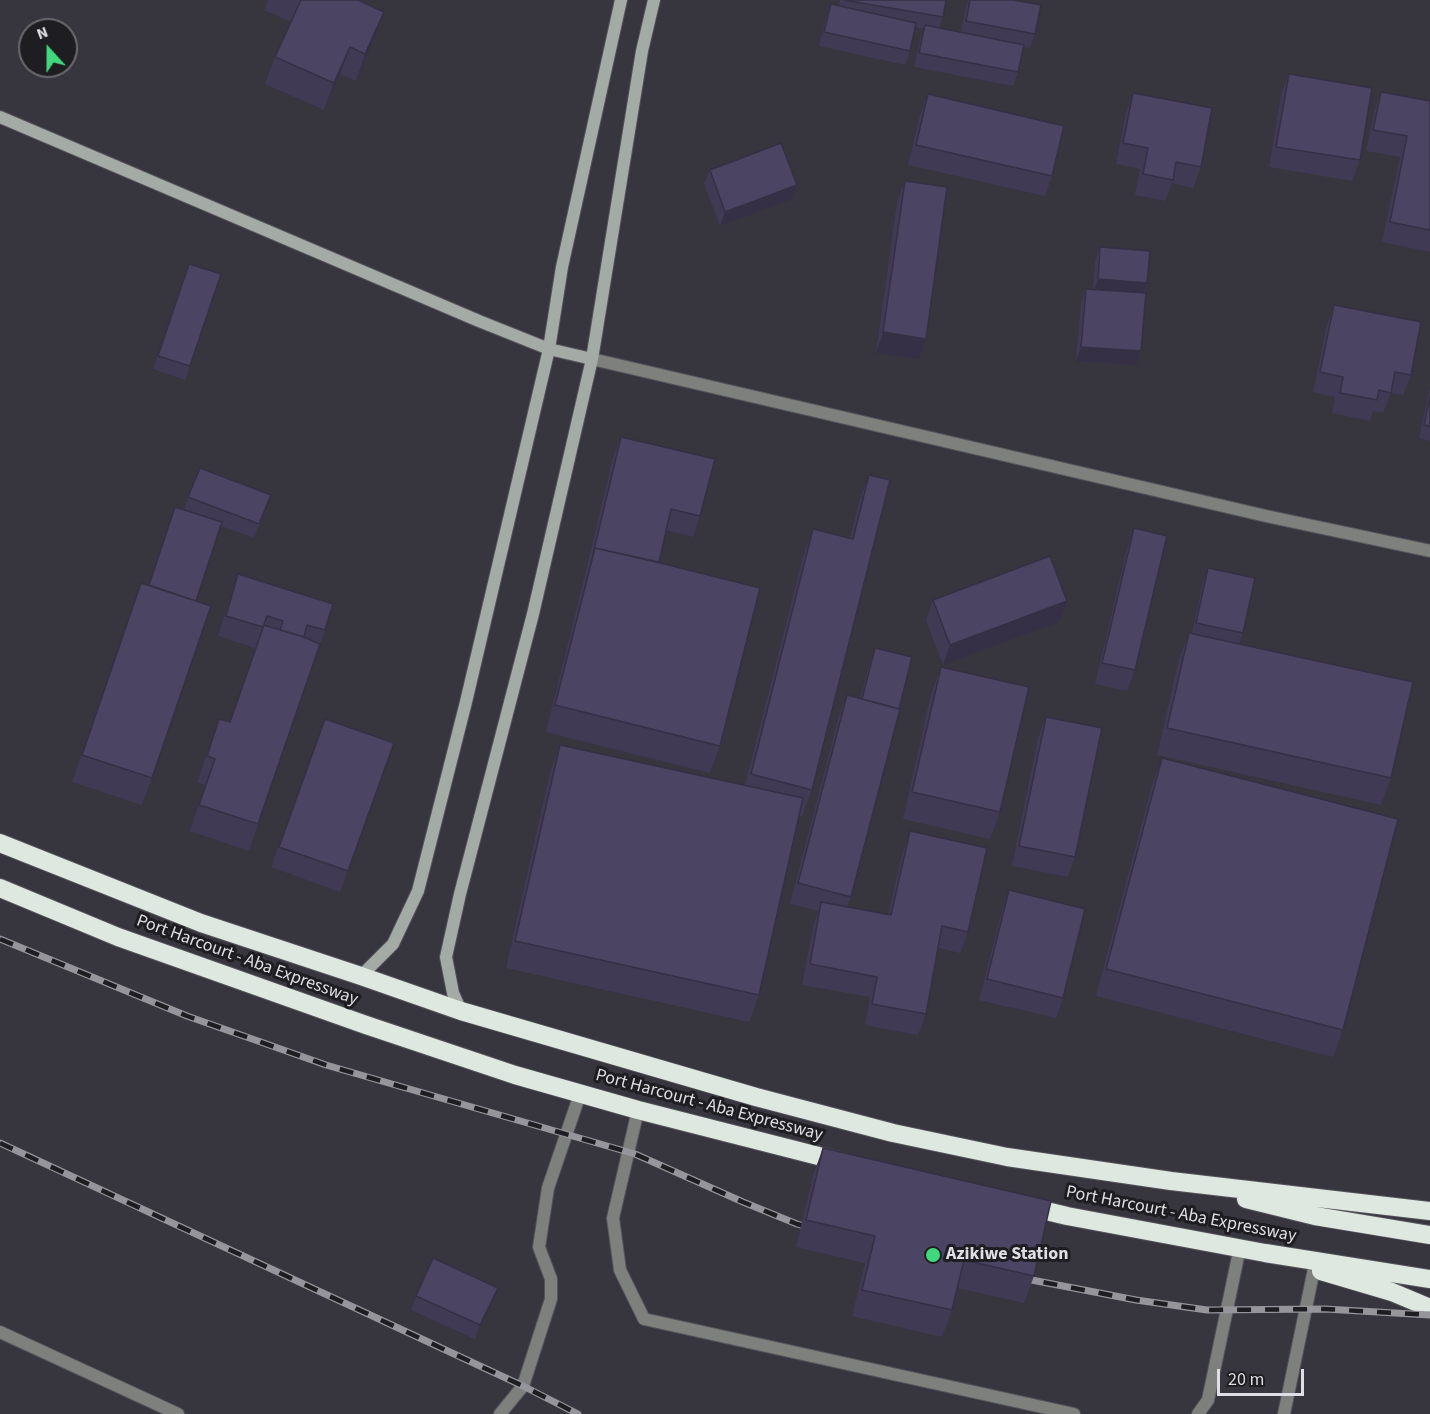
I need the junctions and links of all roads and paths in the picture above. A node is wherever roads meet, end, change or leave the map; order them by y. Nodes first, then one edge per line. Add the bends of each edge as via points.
1 (621, 0) edge
2 (654, 0) edge
3 (0, 117) edge
4 (549, 349) junction
5 (592, 359) junction
6 (1430, 552) edge
7 (0, 843) edge
8 (0, 888) edge
9 (362, 976) junction
10 (461, 1011) junction
11 (580, 1094) junction
12 (638, 1110) junction
13 (862, 1167) edge
14 (1171, 1180) junction
15 (1010, 1202) edge
16 (1430, 1211) edge
17 (1430, 1235) edge
18 (1240, 1247) junction
19 (1265, 1253) junction
20 (1314, 1269) junction
21 (1430, 1279) edge
22 (1430, 1308) edge
23 (0, 1332) edge
24 (178, 1414) edge
25 (500, 1414) edge
26 (1074, 1414) edge
27 (1198, 1414) edge
28 (1284, 1414) edge

1 - 4 street via 562,267
2 - 5 street via 642,51
3 - 4 street
4 - 5 street
4 - 9 street via 418,891 393,944
5 - 6 street
5 - 10 street via 533,614 446,957
7 - 9 highway, Port Harcourt - Aba Expressway via 201,923
8 - 11 highway, Port Harcourt - Aba Expressway via 118,937 515,1076
9 - 10 highway, Port Harcourt - Aba Expressway
10 - 14 highway, Port Harcourt - Aba Expressway via 893,1133 1007,1156
11 - 12 highway, Port Harcourt - Aba Expressway
11 - 25 street via 548,1188 539,1247 551,1279 551,1299 523,1386
12 - 13 highway, Port Harcourt - Aba Expressway
12 - 26 street via 613,1218 620,1270 644,1319
14 - 16 highway, Port Harcourt - Aba Expressway
14 - 17 highway via 1315,1216
15 - 18 highway, Port Harcourt - Aba Expressway
18 - 19 highway, Port Harcourt - Aba Expressway
18 - 27 street via 1208,1400
19 - 20 highway
19 - 21 highway, Port Harcourt - Aba Expressway
20 - 22 highway via 1392,1292
20 - 28 street
23 - 24 street

